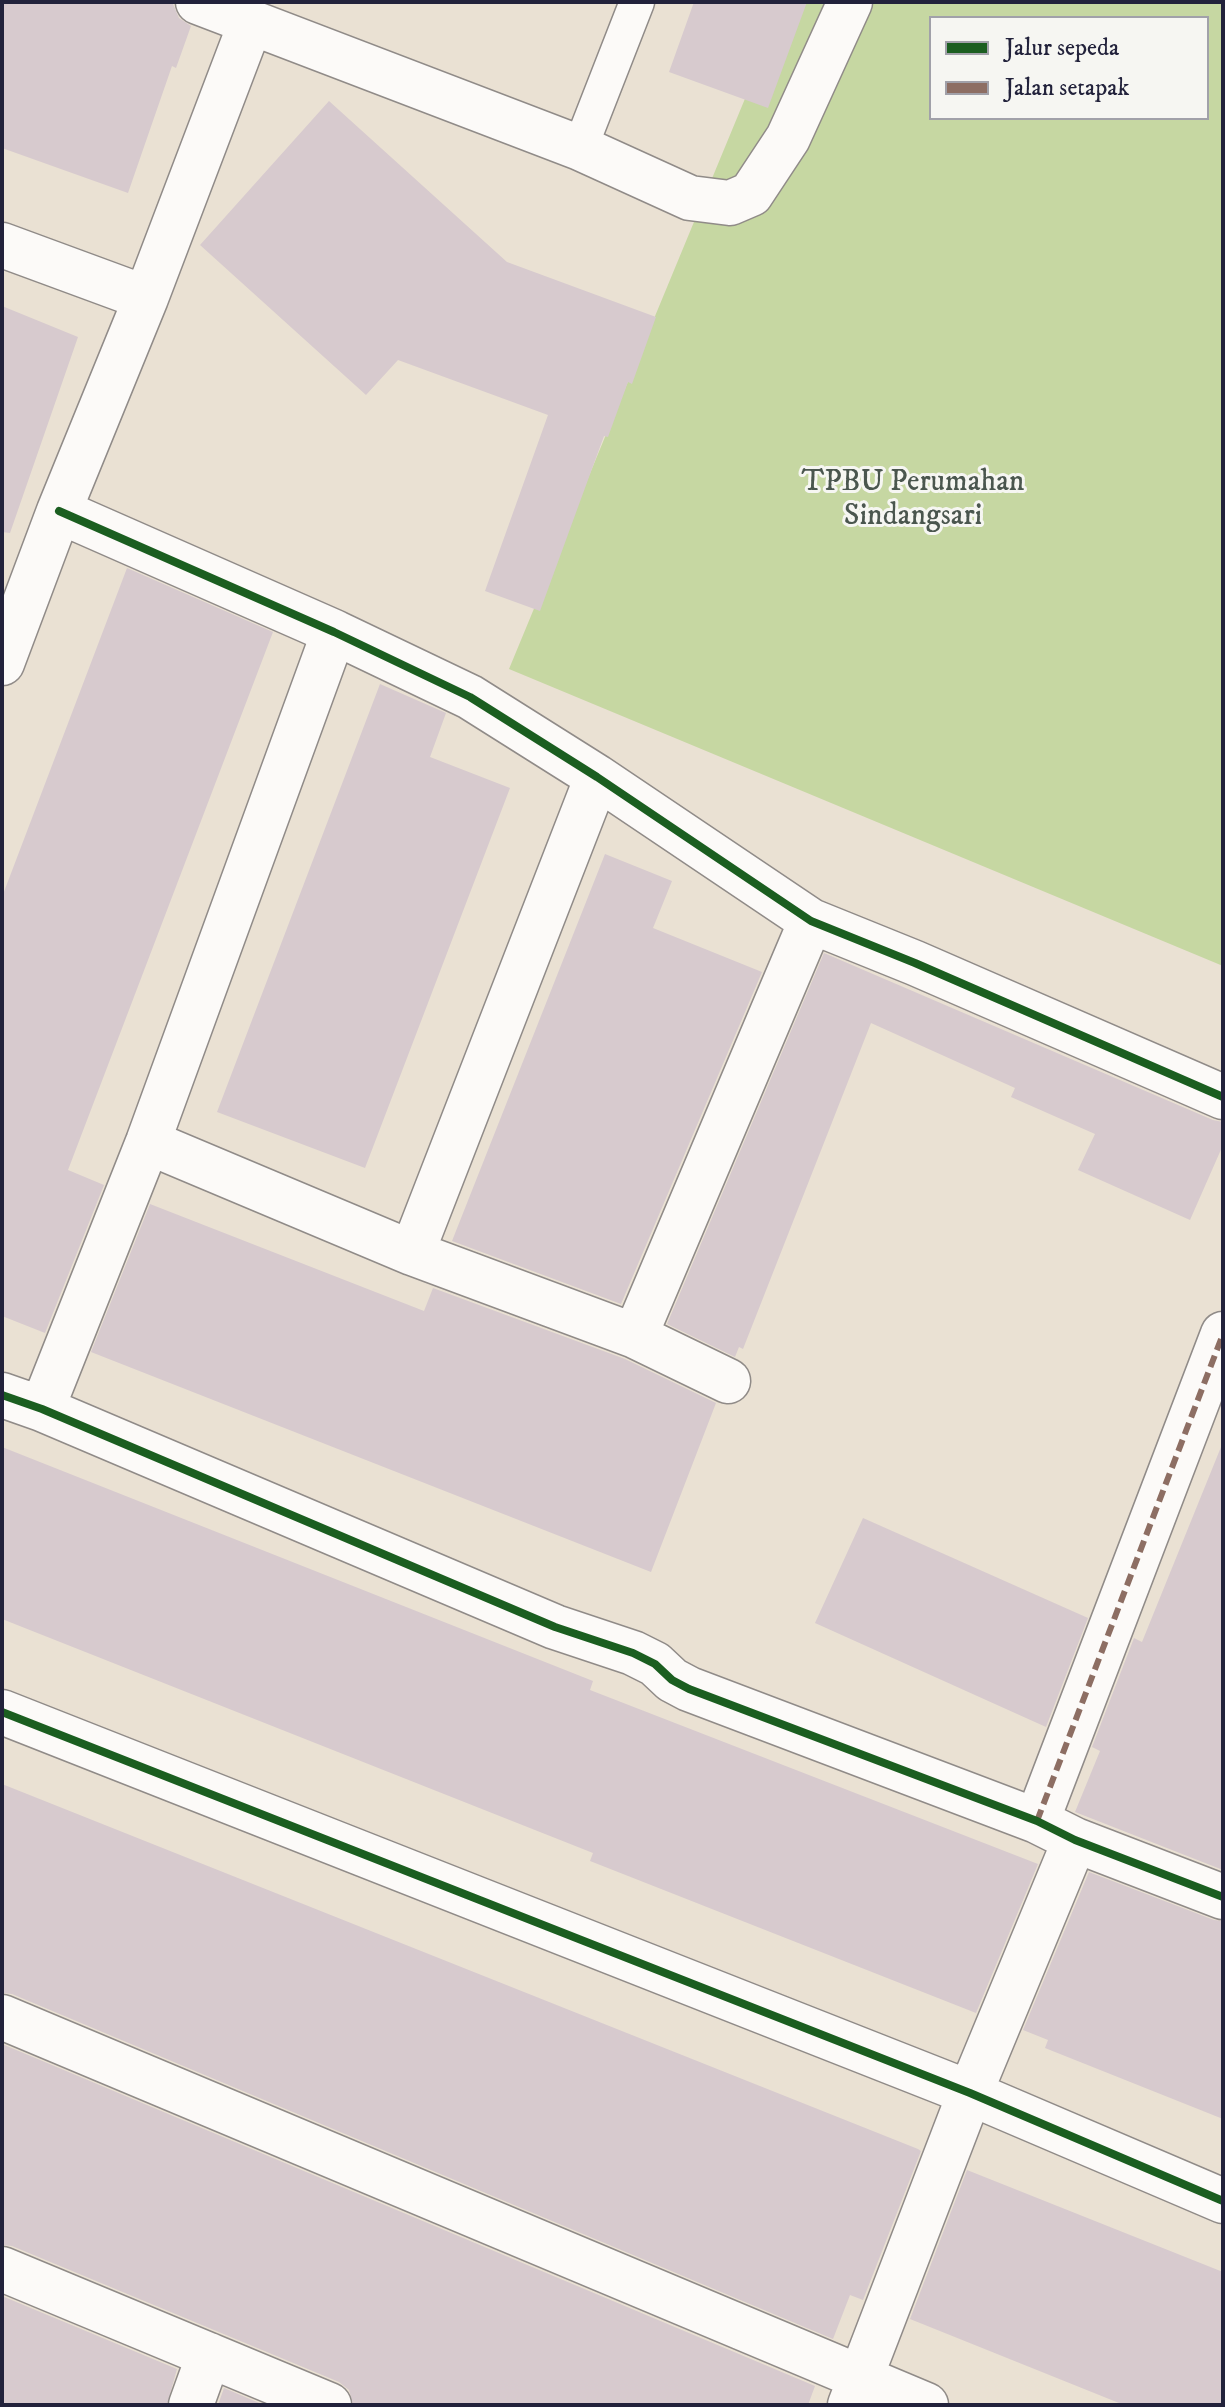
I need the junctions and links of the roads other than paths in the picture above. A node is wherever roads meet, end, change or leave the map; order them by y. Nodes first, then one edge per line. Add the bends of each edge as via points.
1 (198, 2) edge
2 (637, 2) edge
3 (850, 2) edge
4 (251, 22) junction
5 (580, 148) junction
6 (2, 245) edge
7 (146, 298) junction
8 (59, 511) junction
9 (334, 632) junction
10 (2, 663) edge
11 (597, 777) junction
12 (811, 921) junction
13 (1223, 1097) edge
14 (148, 1142) junction
15 (412, 1253) junction
16 (1223, 1334) edge
17 (635, 1336) junction
18 (728, 1381) dead end
19 (22, 1402) edge
20 (2, 1712) edge
21 (1037, 1821) junction
22 (1075, 1840) junction
23 (1223, 1897) edge
24 (2, 2017) edge
25 (970, 2093) junction
26 (1223, 2201) edge
27 (2, 2269) edge
28 (209, 2355) junction
29 (856, 2392) edge
30 (191, 2405) edge
31 (329, 2405) edge
32 (926, 2405) edge

1 - 4 street
2 - 5 lane
3 - 5 street via 788,138 751,194 730,203 690,198
4 - 5 street
4 - 7 street
6 - 7 street
7 - 8 street
8 - 9 street
8 - 10 street
9 - 11 street via 470,697
9 - 14 street
11 - 12 street
11 - 15 street
12 - 13 street
12 - 17 street
14 - 15 street
14 - 19 street
15 - 17 street
16 - 21 street
17 - 18 street
19 - 21 street via 555,1627 633,1653 689,1689
20 - 25 street
21 - 22 street
22 - 23 street
22 - 25 street
24 - 29 street
25 - 26 street
25 - 29 street
27 - 28 street
28 - 30 street
28 - 31 street
29 - 32 street

